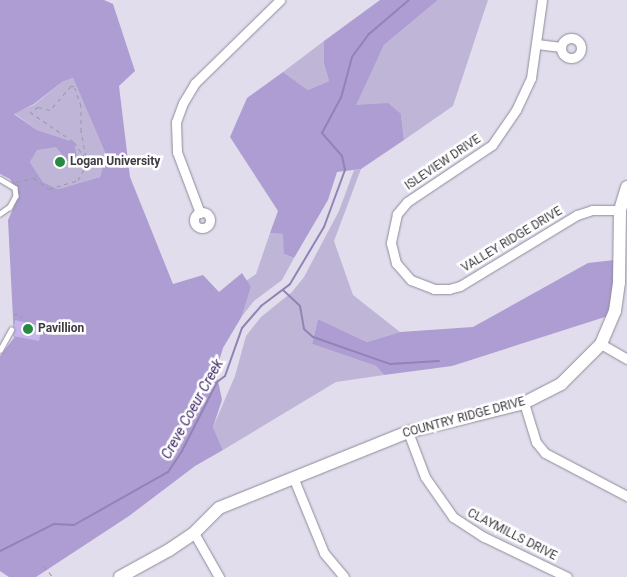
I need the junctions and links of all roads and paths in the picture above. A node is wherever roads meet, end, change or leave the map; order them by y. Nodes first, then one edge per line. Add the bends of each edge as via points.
1 (280, 0) edge
2 (542, 0) edge
3 (537, 44) junction
4 (561, 47) dead end
5 (85, 158) junction
6 (0, 179) edge
7 (11, 185) junction
8 (627, 187) edge
9 (620, 210) junction
10 (200, 213) dead end
11 (0, 214) edge
12 (396, 263) joint
13 (14, 314) dead end
14 (22, 321) dead end
15 (11, 330) dead end
16 (601, 344) junction
17 (0, 350) edge
18 (627, 359) edge
19 (524, 403) junction
20 (408, 432) junction
21 (293, 477) junction
22 (627, 496) edge
23 (194, 533) junction
24 (44, 566) dead end
25 (53, 577) edge
26 (120, 577) edge
27 (220, 577) edge
28 (344, 577) edge
29 (567, 577) edge

1 - 10 street via 195,83 183,103 176,122 177,152
2 - 3 street, ISLEVIEW DRIVE
3 - 4 street
3 - 12 street, ISLEVIEW DRIVE via 524,96 492,145 413,198 397,214 391,243
5 - 5 path via 81,106 74,86 70,86 50,110 38,107 30,112 74,142
5 - 7 path via 87,164 78,180 60,187 49,189 34,178
6 - 7 lane
7 - 11 lane via 16,196 10,207
8 - 9 street, COUNTRY RIDGE DRIVE
9 - 12 street, VALLEY RIDGE DRIVE via 592,210 577,215 460,286 449,289 422,285 404,274
9 - 16 street, COUNTRY RIDGE DRIVE via 618,299
13 - 14 path via 20,315
15 - 17 lane
16 - 18 street
16 - 19 street, COUNTRY RIDGE DRIVE via 568,378 540,397
19 - 20 street, COUNTRY RIDGE DRIVE
19 - 22 street via 536,442 545,453
20 - 21 street, COUNTRY RIDGE DRIVE
20 - 29 street, CLAYMILLS DRIVE via 425,477 453,517 484,537
21 - 23 street, COUNTRY RIDGE DRIVE via 219,508
21 - 28 street via 324,553
23 - 26 street, COUNTRY RIDGE DRIVE
23 - 27 street
24 - 25 path

